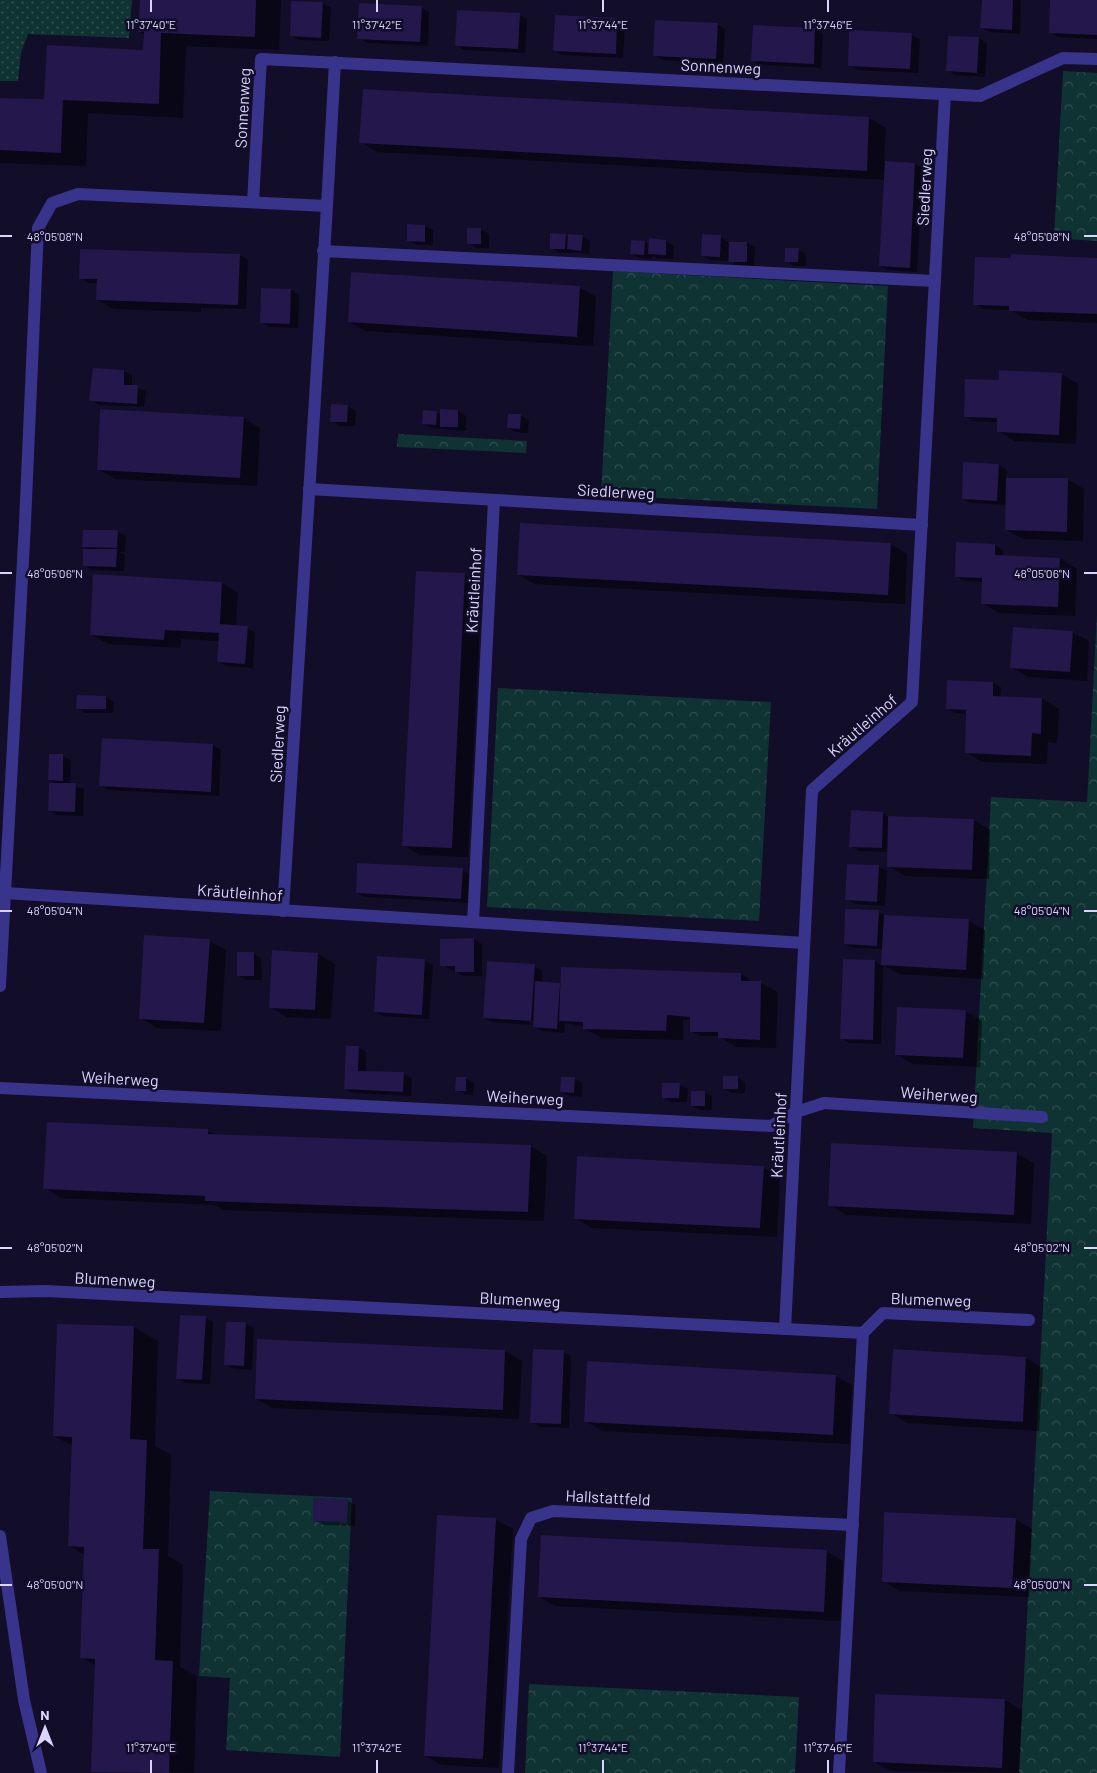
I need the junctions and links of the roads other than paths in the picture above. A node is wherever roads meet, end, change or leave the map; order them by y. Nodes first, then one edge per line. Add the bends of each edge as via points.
1 (1097, 58) edge
2 (335, 62) junction
3 (945, 94) junction
4 (253, 202) junction
5 (327, 206) junction
6 (323, 251) junction
7 (935, 281) junction
8 (309, 489) junction
9 (494, 500) junction
10 (922, 525) junction
11 (912, 702) joint
12 (5, 893) junction
13 (283, 911) junction
14 (473, 922) junction
15 (804, 943) junction
16 (0, 986) edge
17 (0, 1088) edge
18 (796, 1112) junction
19 (1042, 1117) dead end
20 (0, 1292) edge
21 (1029, 1320) dead end
22 (785, 1329) junction
23 (863, 1333) junction
24 (853, 1525) junction
25 (0, 1536) edge
26 (41, 1773) edge
27 (508, 1773) edge
28 (839, 1773) edge

1 - 3 street, Sonnenweg via 1063,58 980,96
2 - 3 street, Sonnenweg
2 - 4 street, Sonnenweg via 261,59
2 - 5 street
3 - 7 street, Siedlerweg
4 - 5 street
4 - 12 street via 78,194 52,203 38,228
5 - 6 street, Siedlerweg
6 - 7 street
6 - 8 street, Siedlerweg
7 - 10 street, Siedlerweg
8 - 9 street, Siedlerweg
8 - 13 street, Siedlerweg
9 - 10 street, Siedlerweg
9 - 14 street, Kräutleinhof
10 - 11 street, Siedlerweg
11 - 15 street, Kräutleinhof via 812,790
12 - 13 street, Kräutleinhof
12 - 16 street
13 - 14 street, Kräutleinhof
14 - 15 street, Kräutleinhof
15 - 18 street, Kräutleinhof
17 - 18 street, Weiherweg via 771,1126
18 - 19 street, Weiherweg via 824,1103
18 - 22 street, Kräutleinhof
20 - 22 street, Blumenweg
21 - 23 street, Blumenweg via 883,1313
22 - 23 street, Blumenweg
23 - 24 street
24 - 27 street, Hallstattfeld via 553,1510 531,1518 521,1539
24 - 28 street
25 - 26 street via 24,1700

